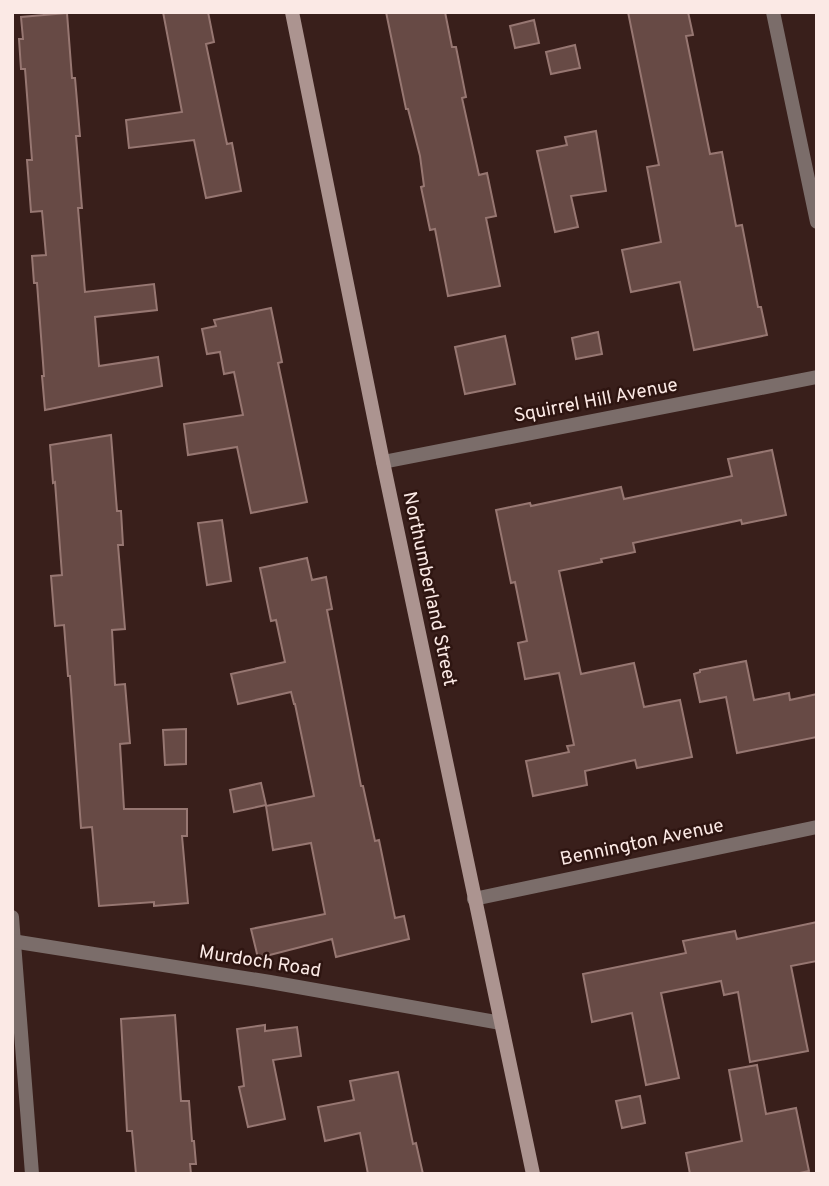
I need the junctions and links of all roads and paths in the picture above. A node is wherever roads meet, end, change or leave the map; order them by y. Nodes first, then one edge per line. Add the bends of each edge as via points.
1 (292, 12) edge
2 (773, 12) edge
3 (817, 222) edge
4 (817, 377) edge
5 (383, 462) junction
6 (817, 827) edge
7 (474, 899) junction
8 (12, 917) edge
9 (13, 941) edge
10 (501, 1023) junction
11 (32, 1174) edge
12 (533, 1174) edge

1 - 5 street, Northumberland Street
2 - 3 street
4 - 5 street, Squirrel Hill Avenue
5 - 7 street, Northumberland Street
6 - 7 street, Bennington Avenue
7 - 10 street, Northumberland Street
8 - 9 street
9 - 10 street, Murdoch Road
9 - 11 street
10 - 12 street, Northumberland Street

